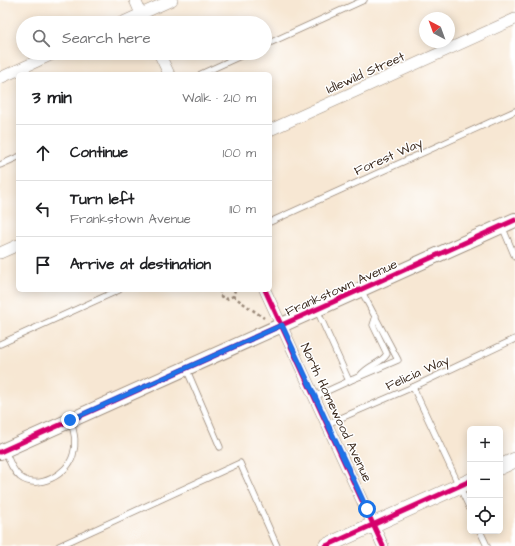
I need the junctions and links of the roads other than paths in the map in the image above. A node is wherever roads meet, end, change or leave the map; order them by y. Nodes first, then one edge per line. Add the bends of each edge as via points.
1 (134, 0) edge
2 (172, 0) edge
3 (364, 0) edge
4 (142, 16) edge
5 (146, 16) edge
6 (515, 19) edge
7 (272, 42) edge
8 (40, 60) edge
9 (162, 60) edge
10 (232, 60) edge
11 (168, 72) edge
12 (205, 72) edge
13 (0, 78) edge
14 (515, 111) edge
15 (272, 129) edge
16 (16, 158) edge
17 (0, 165) edge
18 (515, 220) edge
19 (272, 221) edge
20 (502, 226) junction
21 (16, 245) edge
22 (0, 253) edge
23 (515, 257) edge
24 (361, 290) junction
25 (115, 292) edge
26 (266, 292) edge
27 (317, 309) junction
28 (376, 316) junction
29 (282, 325) junction
30 (515, 340) edge
31 (0, 344) edge
32 (186, 368) junction
33 (360, 377) junction
34 (350, 381) junction
35 (413, 387) junction
36 (314, 397) junction
37 (70, 420) junction
38 (327, 424) junction
39 (220, 447) dead end
40 (2, 451) edge
41 (515, 460) edge
42 (503, 466) edge
43 (464, 483) edge
44 (467, 498) edge
45 (373, 524) junction
46 (481, 534) edge
47 (59, 546) edge
48 (277, 546) edge
49 (326, 546) edge
50 (383, 546) edge
51 (487, 546) edge

1 - 4 street
2 - 5 street
3 - 7 lane
6 - 15 street, Idlewild Street
8 - 13 street
9 - 11 street
10 - 12 lane
14 - 19 lane, Forest Way
16 - 17 lane
18 - 20 street, Frankstown Avenue
20 - 23 lane
20 - 24 street, Frankstown Avenue
21 - 22 street
24 - 27 street, Frankstown Avenue
24 - 28 lane
25 - 31 lane
26 - 29 street, North Homewood Avenue
27 - 29 street, Frankstown Avenue
27 - 34 lane
28 - 33 lane via 373,325 387,354 384,360 366,368
28 - 33 lane via 398,360
29 - 32 street, Frankstown Avenue
29 - 36 street, North Homewood Avenue
30 - 35 lane, Felicia Way
32 - 37 street, Frankstown Avenue
32 - 39 lane
33 - 34 lane
34 - 36 lane
35 - 38 lane, Felicia Way
35 - 43 lane
36 - 38 street, North Homewood Avenue
37 - 40 street, Frankstown Avenue
37 - 40 lane via 76,440 73,456 66,468 56,476 31,481 21,478
38 - 45 street, North Homewood Avenue
41 - 42 main road
43 - 44 lane
43 - 45 main road
45 - 49 main road
45 - 50 street, North Homewood Avenue
46 - 51 lane
47 - 48 lane via 240,463

